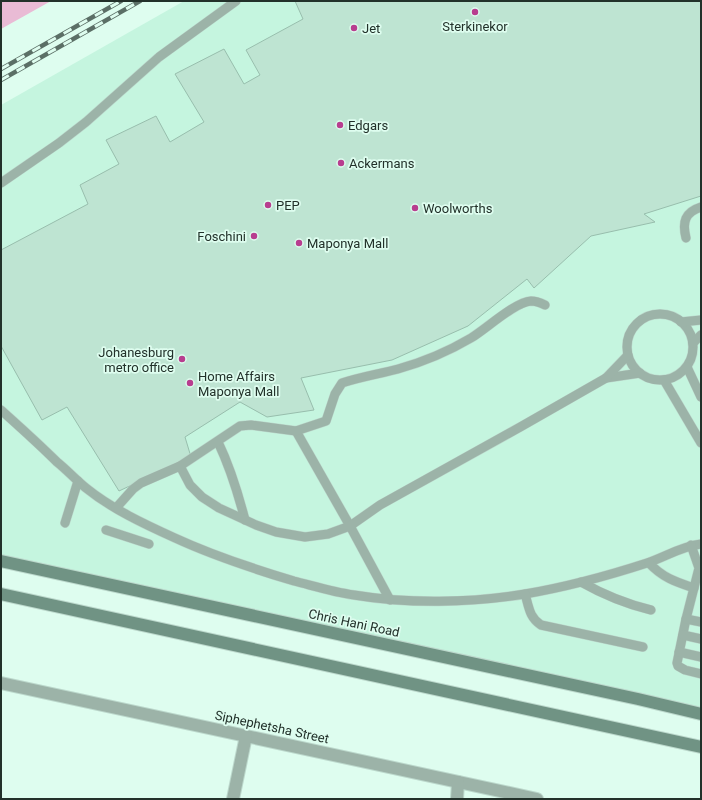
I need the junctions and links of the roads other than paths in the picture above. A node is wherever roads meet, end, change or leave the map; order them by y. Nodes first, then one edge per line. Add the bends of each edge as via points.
1 (236, 1) edge
2 (1, 183) edge
3 (701, 207) edge
4 (686, 238) dead end
5 (546, 305) dead end
6 (701, 320) edge
7 (681, 322) junction
8 (701, 334) edge
9 (693, 343) junction
10 (628, 355) junction
11 (687, 367) junction
12 (640, 373) junction
13 (606, 378) junction
14 (664, 380) junction
15 (701, 397) edge
16 (1, 410) edge
17 (296, 431) junction
18 (218, 442) junction
19 (701, 443) edge
20 (180, 466) junction
21 (78, 481) junction
22 (116, 508) junction
23 (245, 520) junction
24 (65, 523) dead end
25 (350, 526) junction
26 (106, 530) dead end
27 (701, 536) edge
28 (149, 544) dead end
29 (701, 544) edge
30 (691, 545) junction
31 (1, 561) edge
32 (649, 563) junction
33 (700, 568) edge
34 (581, 582) junction
35 (697, 587) edge
36 (1, 594) edge
37 (525, 594) junction
38 (390, 600) junction
39 (691, 602) junction
40 (701, 604) edge
41 (651, 610) dead end
42 (686, 619) junction
43 (701, 622) edge
44 (683, 635) junction
45 (701, 639) edge
46 (644, 647) dead end
47 (678, 652) junction
48 (701, 657) edge
49 (701, 674) edge
50 (1, 683) edge
51 (701, 714) edge
52 (246, 736) junction
53 (701, 747) edge
54 (458, 782) junction
55 (233, 799) edge
56 (457, 799) edge
57 (537, 799) edge

1 - 2 lane via 159,57 86,122
3 - 4 lane via 692,210 685,219
5 - 17 lane via 530,301 471,338 424,361 342,382 326,421
6 - 7 lane
7 - 9 lane via 691,335
7 - 10 lane via 673,317 655,315 639,322 629,337
8 - 9 lane
9 - 11 lane via 691,360
10 - 12 lane
10 - 13 lane
11 - 14 lane via 673,378
11 - 15 lane
12 - 13 lane
12 - 14 lane via 648,378
13 - 25 lane via 380,505
14 - 19 lane
16 - 21 lane
17 - 18 lane via 240,426
17 - 25 lane
18 - 20 lane
18 - 23 lane via 236,486
20 - 22 lane via 141,483
20 - 23 lane via 190,485 202,497
21 - 22 lane
21 - 24 lane
22 - 38 lane via 153,528 220,557 315,586 352,595
23 - 25 lane via 276,532 304,537 328,534
25 - 38 lane
26 - 28 lane
27 - 30 lane
29 - 30 lane
30 - 32 lane
30 - 33 lane
31 - 51 main road, Chris Hani Road
32 - 34 lane
32 - 35 lane via 671,580
33 - 35 lane
34 - 37 lane
34 - 41 lane via 604,595
35 - 39 lane
36 - 53 main road
37 - 38 lane via 483,599
37 - 46 lane via 531,616 542,625
39 - 40 lane
39 - 42 lane
42 - 43 lane
42 - 44 lane
44 - 45 lane
44 - 47 lane
47 - 48 lane
47 - 49 lane via 678,666
50 - 52 street, Siphephetsha Street
52 - 54 street, Siphephetsha Street
52 - 55 street
54 - 56 street
54 - 57 street, Siphephetsha Street

